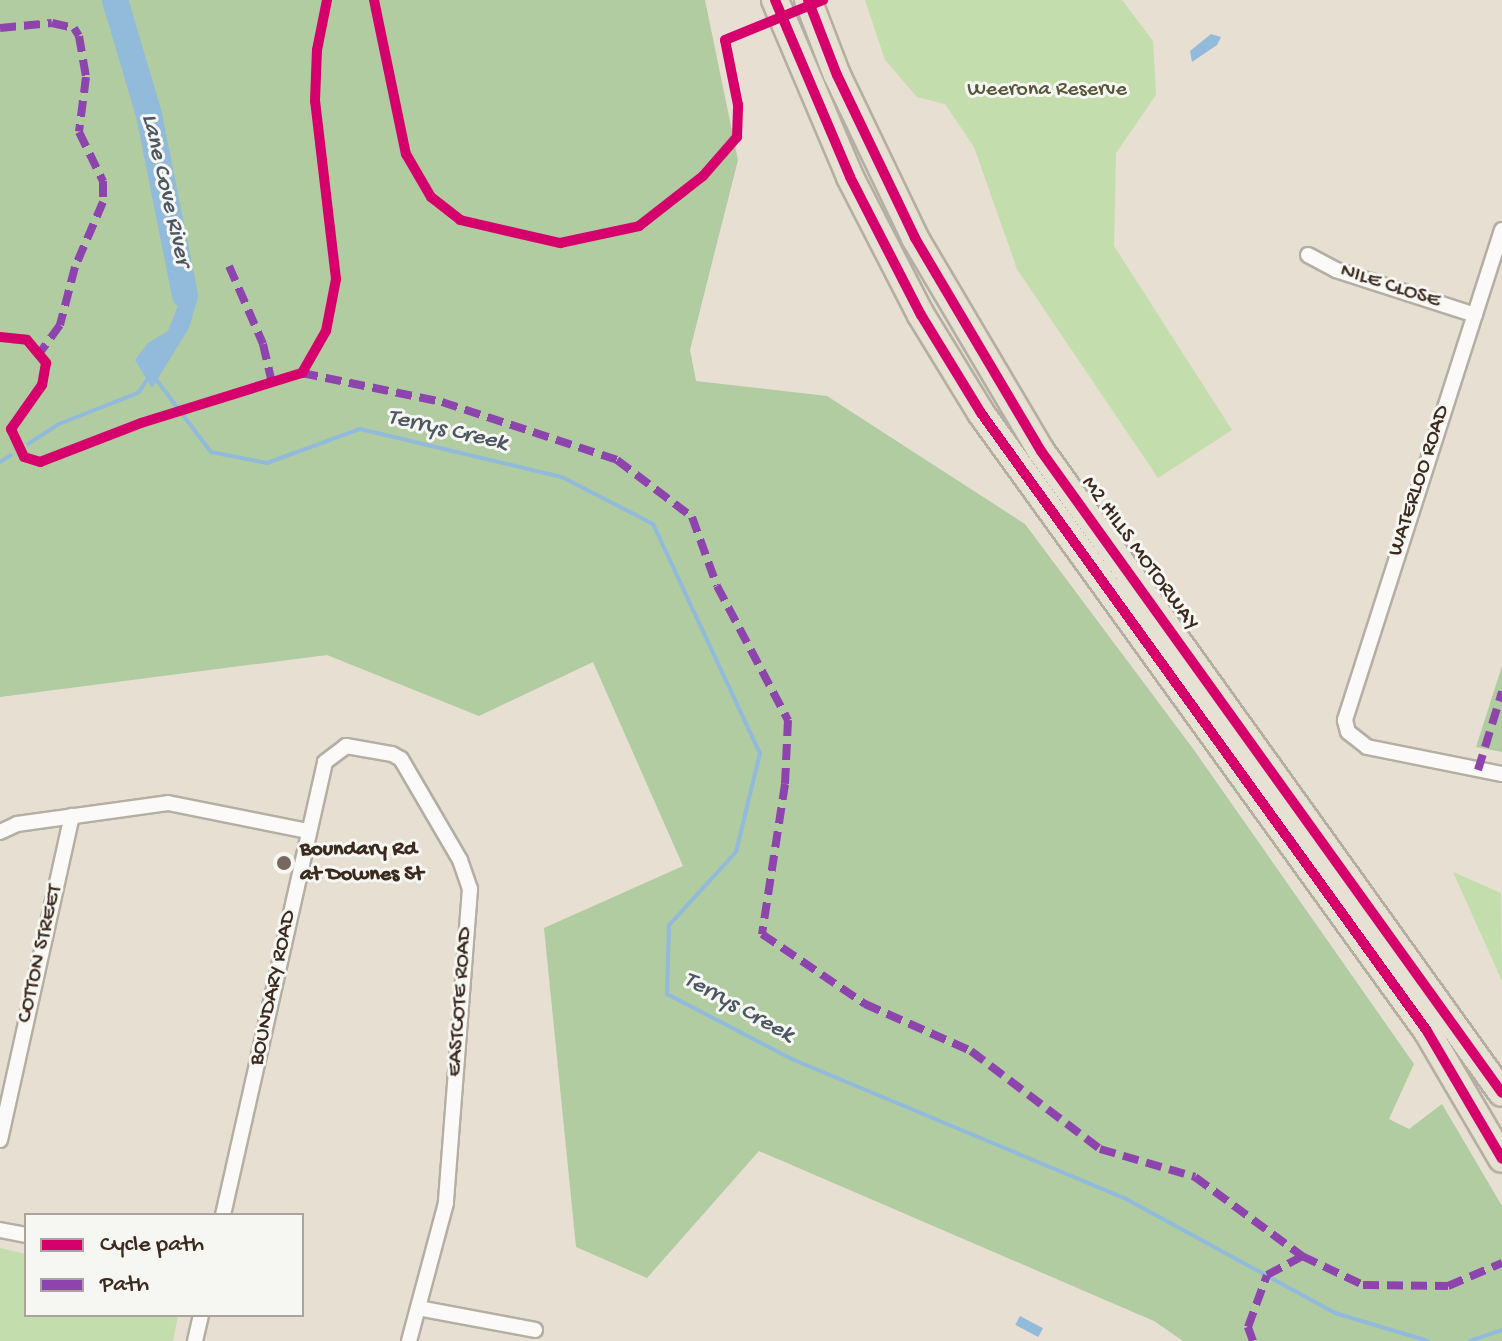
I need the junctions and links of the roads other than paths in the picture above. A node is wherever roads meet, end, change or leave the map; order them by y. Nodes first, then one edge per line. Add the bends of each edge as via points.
1 (775, 0) edge
2 (808, 0) edge
3 (1502, 230) edge
4 (1308, 255) dead end
5 (1475, 315) junction
6 (325, 762) joint
7 (1502, 774) edge
8 (72, 816) junction
9 (308, 831) junction
10 (0, 832) edge
11 (1502, 1093) edge
12 (0, 1140) edge
13 (1502, 1159) edge
14 (223, 1213) edge
15 (0, 1230) edge
16 (24, 1235) edge
17 (418, 1308) junction
18 (201, 1317) edge
19 (535, 1330) dead end
20 (195, 1341) edge
21 (409, 1341) edge

1 - 13 highway via 850,177 921,315 981,413 1427,1031
2 - 11 highway, M2 HILLS MOTORWAY via 837,75 915,238 1041,451
3 - 5 street, WATERLOO ROAD
4 - 5 street, NILE CLOSE via 1336,270
5 - 7 street, WATERLOO ROAD via 1346,707 1348,732 1367,747
6 - 9 street, BOUNDARY ROAD
6 - 17 street, EASTCOTE ROAD via 346,746 401,759 460,860 470,889 446,1203
8 - 9 street via 168,803
8 - 10 street via 17,824
8 - 12 street, COTTON STREET
9 - 14 street, BOUNDARY ROAD
15 - 16 street
17 - 19 street
17 - 21 street, EASTCOTE ROAD
18 - 20 street

